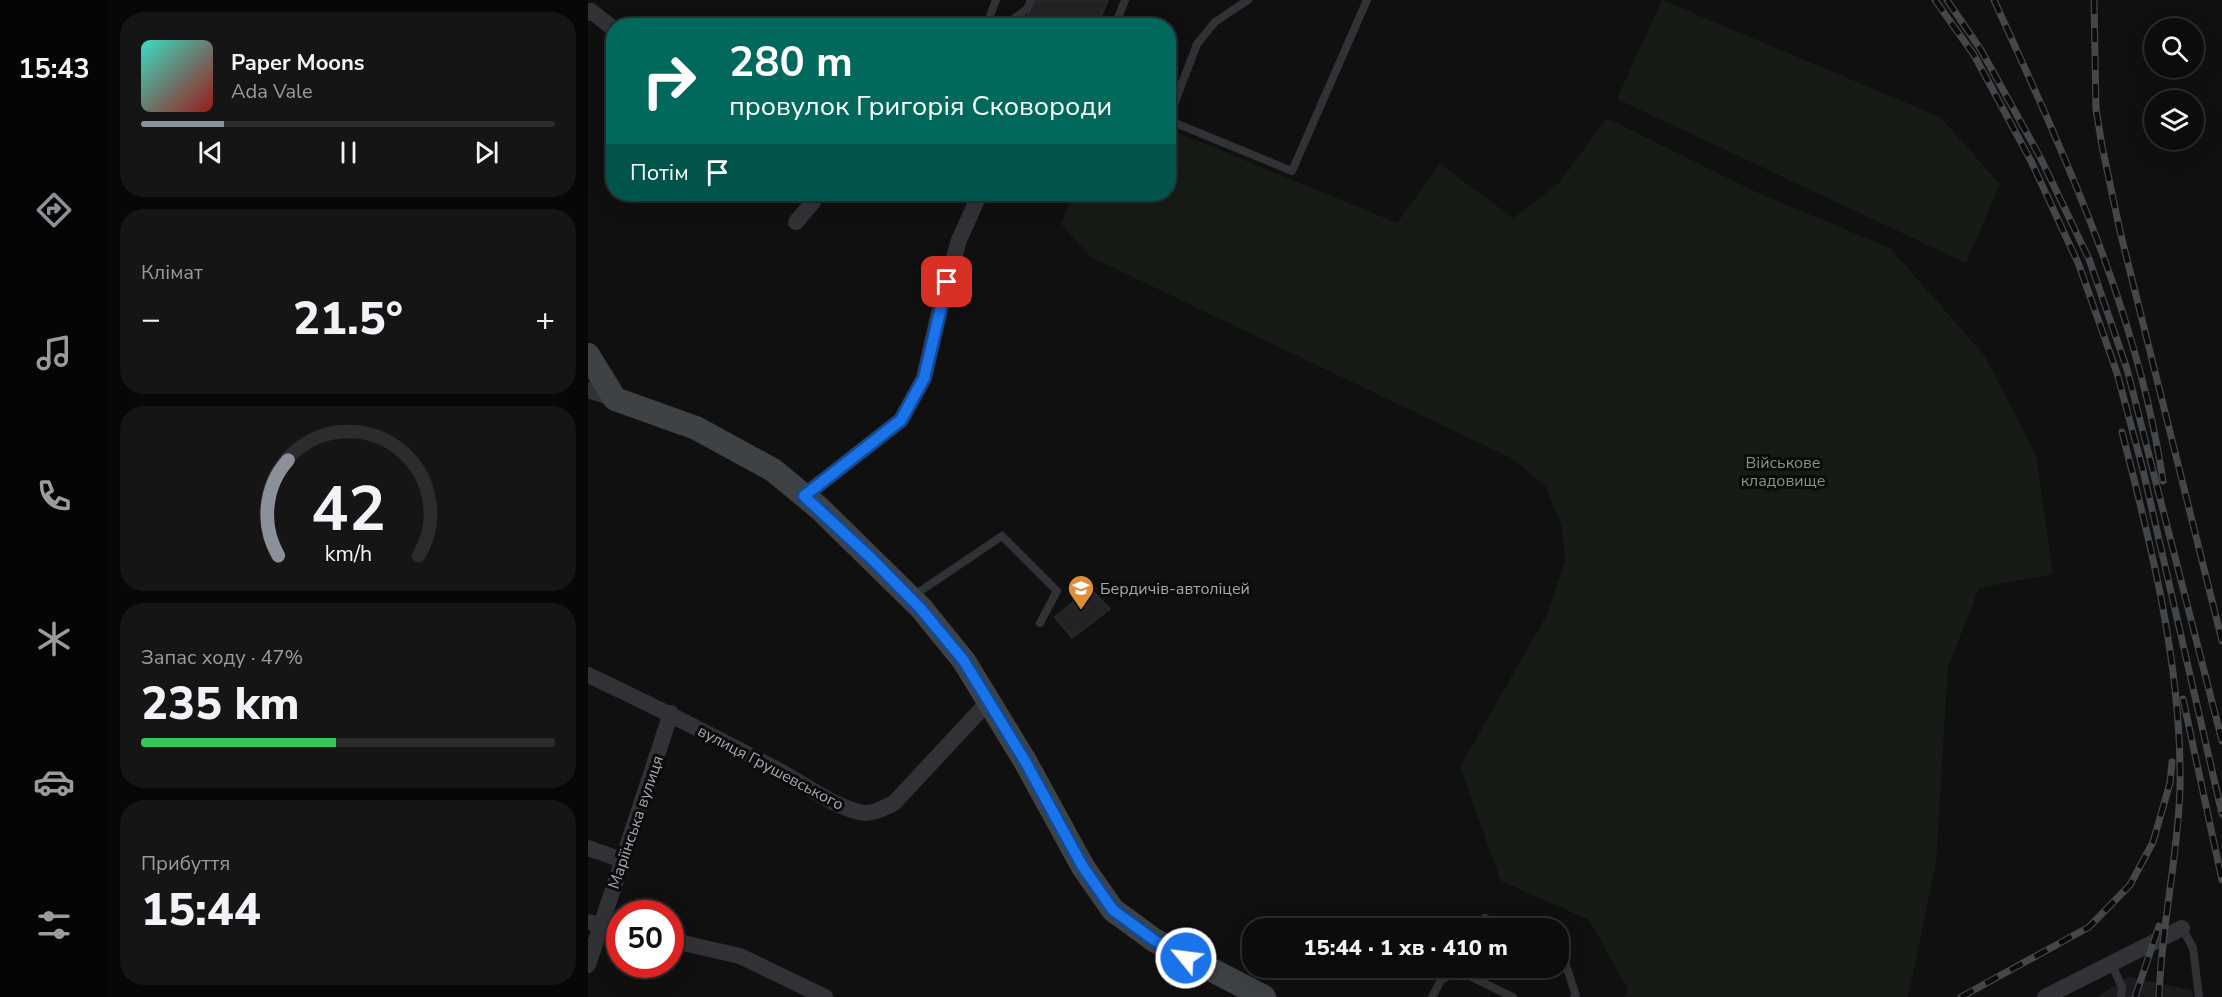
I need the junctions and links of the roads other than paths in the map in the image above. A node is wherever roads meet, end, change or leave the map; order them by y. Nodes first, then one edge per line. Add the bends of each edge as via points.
1 (996, 0) edge
2 (1031, 0) edge
3 (1125, 0) edge
4 (1248, 0) edge
5 (1367, 0) edge
6 (588, 13) edge
7 (989, 18) edge
8 (1015, 18) edge
9 (1118, 18) edge
10 (606, 23) edge
11 (1176, 99) edge
12 (1176, 123) edge
13 (812, 201) edge
14 (977, 201) edge
15 (796, 222) dead end
16 (588, 355) edge
17 (588, 390) edge
18 (615, 399) junction
19 (804, 496) junction
20 (910, 598) junction
21 (1041, 623) dead end
22 (588, 675) edge
23 (989, 701) junction
24 (671, 713) junction
25 (588, 848) edge
26 (622, 860) junction
27 (594, 923) edge
28 (2182, 928) joint
29 (684, 943) edge
30 (2111, 963) junction
31 (588, 965) edge
32 (1569, 976) edge
33 (1444, 978) edge
34 (1477, 978) edge
35 (825, 997) edge
36 (1264, 997) edge
37 (1432, 997) edge
38 (1513, 997) edge
39 (1574, 997) edge
40 (2045, 997) edge
41 (2121, 997) edge
42 (2199, 997) edge

1 - 7 lane
2 - 8 lane via 1027,9
3 - 9 lane
4 - 11 lane via 1215,22 1197,44
5 - 12 lane via 1292,171
6 - 10 street via 591,11
13 - 15 street
14 - 19 street via 959,240 924,378 901,420
16 - 18 main road
17 - 18 street
18 - 19 main road via 696,428 773,470
19 - 20 main road
20 - 21 lane via 1002,536 1057,591
20 - 23 main road via 964,661
22 - 24 street, вулиця Грушевського
23 - 24 street, вулиця Грушевського via 894,803 862,813 838,805
23 - 36 main road via 1083,867 1113,910 1154,940
24 - 26 street, Маріїнська вулиця
25 - 26 street
26 - 27 street, Маріїнська вулиця
27 - 31 street, Маріїнська вулиця
28 - 30 street
28 - 42 lane via 2193,948
29 - 35 street via 740,956
30 - 40 street
30 - 41 lane via 2122,987
32 - 39 lane
33 - 37 lane
34 - 38 lane

